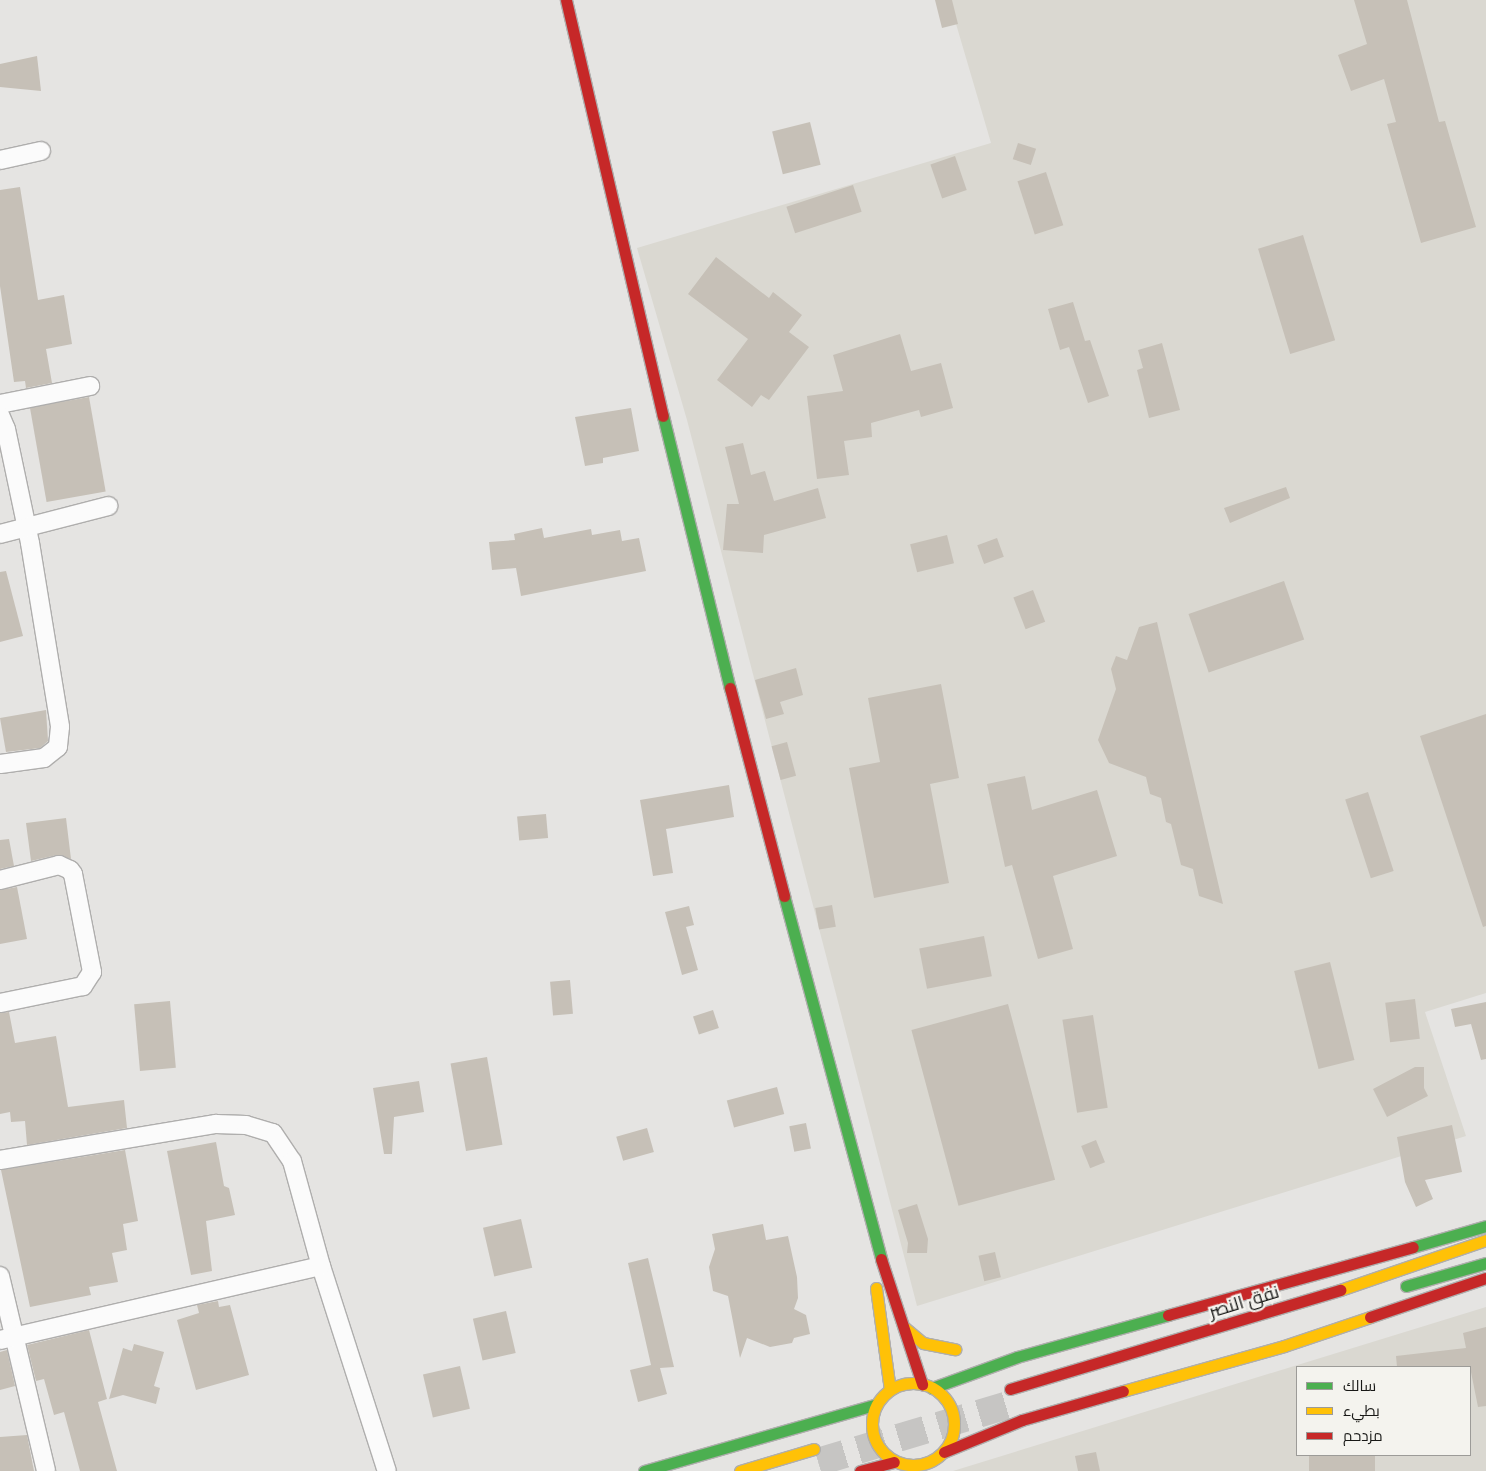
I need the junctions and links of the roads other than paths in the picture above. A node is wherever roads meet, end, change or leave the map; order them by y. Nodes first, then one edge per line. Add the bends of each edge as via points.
1 (566, 0) edge
2 (40, 151) dead end
3 (0, 160) edge
4 (90, 386) dead end
5 (0, 404) edge
6 (0, 415) edge
7 (108, 506) dead end
8 (26, 527) junction
9 (0, 534) edge
10 (0, 764) edge
11 (0, 880) edge
12 (0, 1003) edge
13 (0, 1160) edge
14 (854, 1161) junction
15 (1486, 1226) edge
16 (1486, 1240) edge
17 (1486, 1263) edge
18 (321, 1266) junction
19 (0, 1276) edge
20 (1486, 1278) edge
21 (1392, 1291) dead end
22 (905, 1328) junction
23 (6, 1339) edge
24 (955, 1349) dead end
25 (927, 1386) junction
26 (1010, 1388) dead end
27 (890, 1390) junction
28 (877, 1404) junction
29 (814, 1449) tunnel mouth
30 (941, 1455) junction
31 (899, 1466) edge
32 (46, 1471) edge
33 (387, 1471) edge
34 (644, 1471) edge
35 (740, 1471) edge
36 (860, 1471) edge
37 (938, 1471) edge

1 - 14 main road via 619,238 722,659
2 - 3 street
4 - 5 street
6 - 8 street
7 - 8 street
8 - 9 street
8 - 10 street via 60,738 58,747 44,758
11 - 12 street via 59,865 70,870 92,966 91,977 83,986
13 - 18 street via 216,1124 246,1125 273,1133 292,1161
14 - 22 main road via 889,1287
14 - 27 main road via 883,1325
15 - 25 main road via 1017,1357
16 - 26 main road, نفق النصر via 1307,1301
17 - 21 main road
18 - 23 street
18 - 33 street
19 - 23 street
20 - 30 main road via 1284,1346 1022,1420
22 - 24 main road via 931,1346
22 - 25 main road
23 - 32 street
25 - 27 main road via 905,1384
25 - 30 main road via 941,1394 952,1412 953,1433
27 - 28 main road
28 - 31 main road via 872,1416 876,1443
28 - 34 main road
29 - 35 main road
30 - 31 main road via 920,1465
30 - 37 main road
31 - 36 main road

